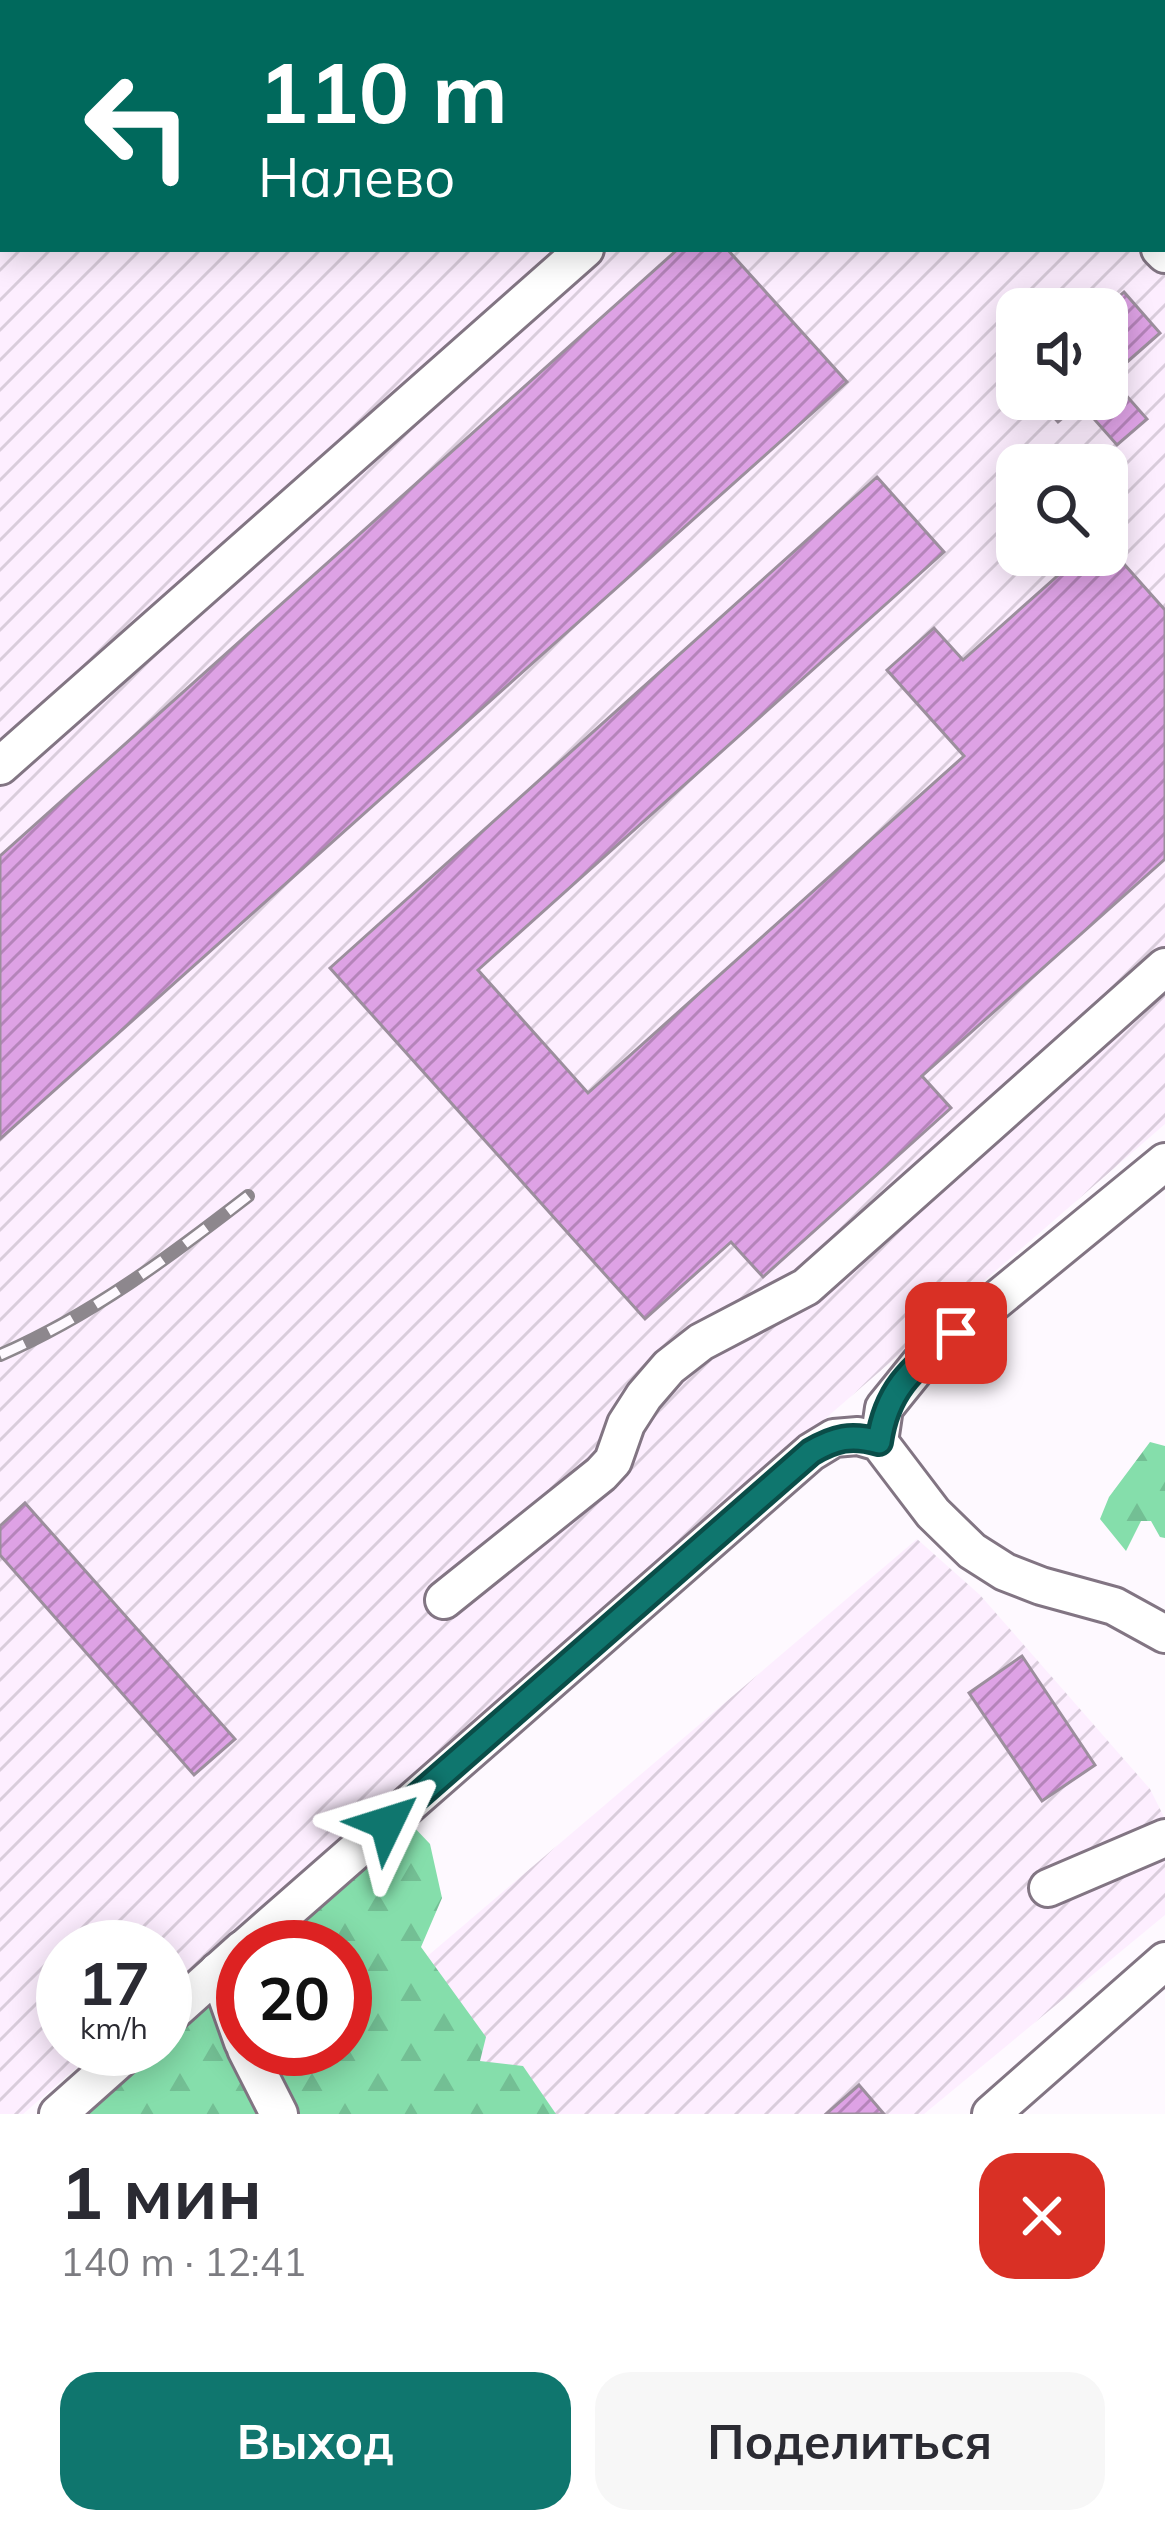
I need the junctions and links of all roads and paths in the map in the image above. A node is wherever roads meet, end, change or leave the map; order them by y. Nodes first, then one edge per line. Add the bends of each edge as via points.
1 (582, 252) edge
2 (0, 766) edge
3 (1165, 967) edge
4 (1165, 1162) edge
5 (879, 1442) junction
6 (444, 1600) dead end
7 (1165, 1634) edge
8 (1165, 1838) edge
9 (1048, 1888) dead end
10 (277, 1920) edge
11 (1165, 1961) edge
12 (216, 1973) edge
13 (192, 1994) edge
14 (101, 2076) edge
15 (260, 2076) edge
16 (58, 2114) edge
17 (279, 2114) edge
18 (991, 2114) edge

1 - 2 street
3 - 6 street via 806,1287 668,1367 601,1474
4 - 5 street via 922,1361 884,1408
5 - 7 street via 972,1551 1005,1572 1114,1606
5 - 10 street via 834,1438 811,1452
8 - 9 street
11 - 18 street
12 - 13 street
14 - 16 street
15 - 17 street

